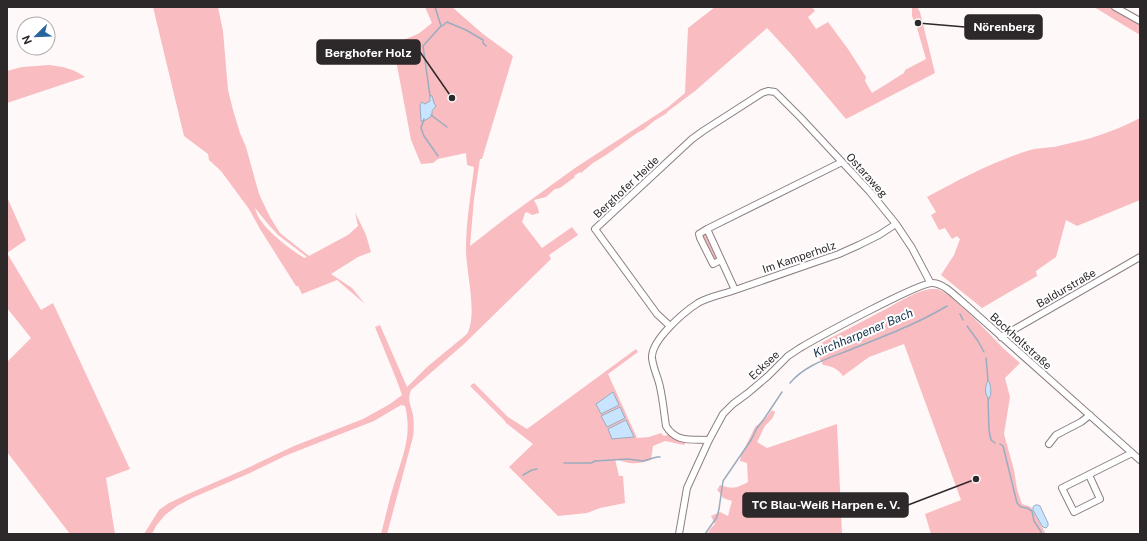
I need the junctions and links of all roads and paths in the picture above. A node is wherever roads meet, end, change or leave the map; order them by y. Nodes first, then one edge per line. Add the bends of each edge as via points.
1 (1115, 7) edge
2 (1140, 21) edge
3 (775, 92) joint
4 (842, 162) junction
5 (896, 224) junction
6 (707, 229) junction
7 (1140, 257) edge
8 (721, 260) junction
9 (930, 282) junction
10 (735, 290) junction
11 (670, 326) junction
12 (1002, 337) junction
13 (1090, 416) junction
14 (709, 440) junction
15 (1049, 444) dead end
16 (1137, 456) edge
17 (1089, 475) junction
18 (679, 534) edge

1 - 2 street
3 - 4 street, Ostaraweg
3 - 11 street, Berghofer Heide via 762,93 703,131 595,229 657,314
4 - 5 street, Ostaraweg
4 - 6 street
5 - 9 street, Ostaraweg
5 - 10 street, Im Kamperholz via 839,254
6 - 8 street
6 - 8 street via 699,234 700,238 713,264
7 - 12 street, Baldurstraße
8 - 10 street
9 - 12 street, Bockholtstraße via 943,286
9 - 14 street, Ecksee via 823,335 788,356 723,414
10 - 11 street via 699,302
11 - 14 street via 657,342 652,358 660,386 666,426 669,432 680,439
12 - 13 street, Bockholtstraße
13 - 15 street via 1056,435
13 - 16 street, Bockholtstraße
14 - 18 street, Ecksee via 687,488
16 - 17 street, Bockholtstraße
17 - 17 street, Bockholtstraße via 1062,488 1074,512 1100,498

